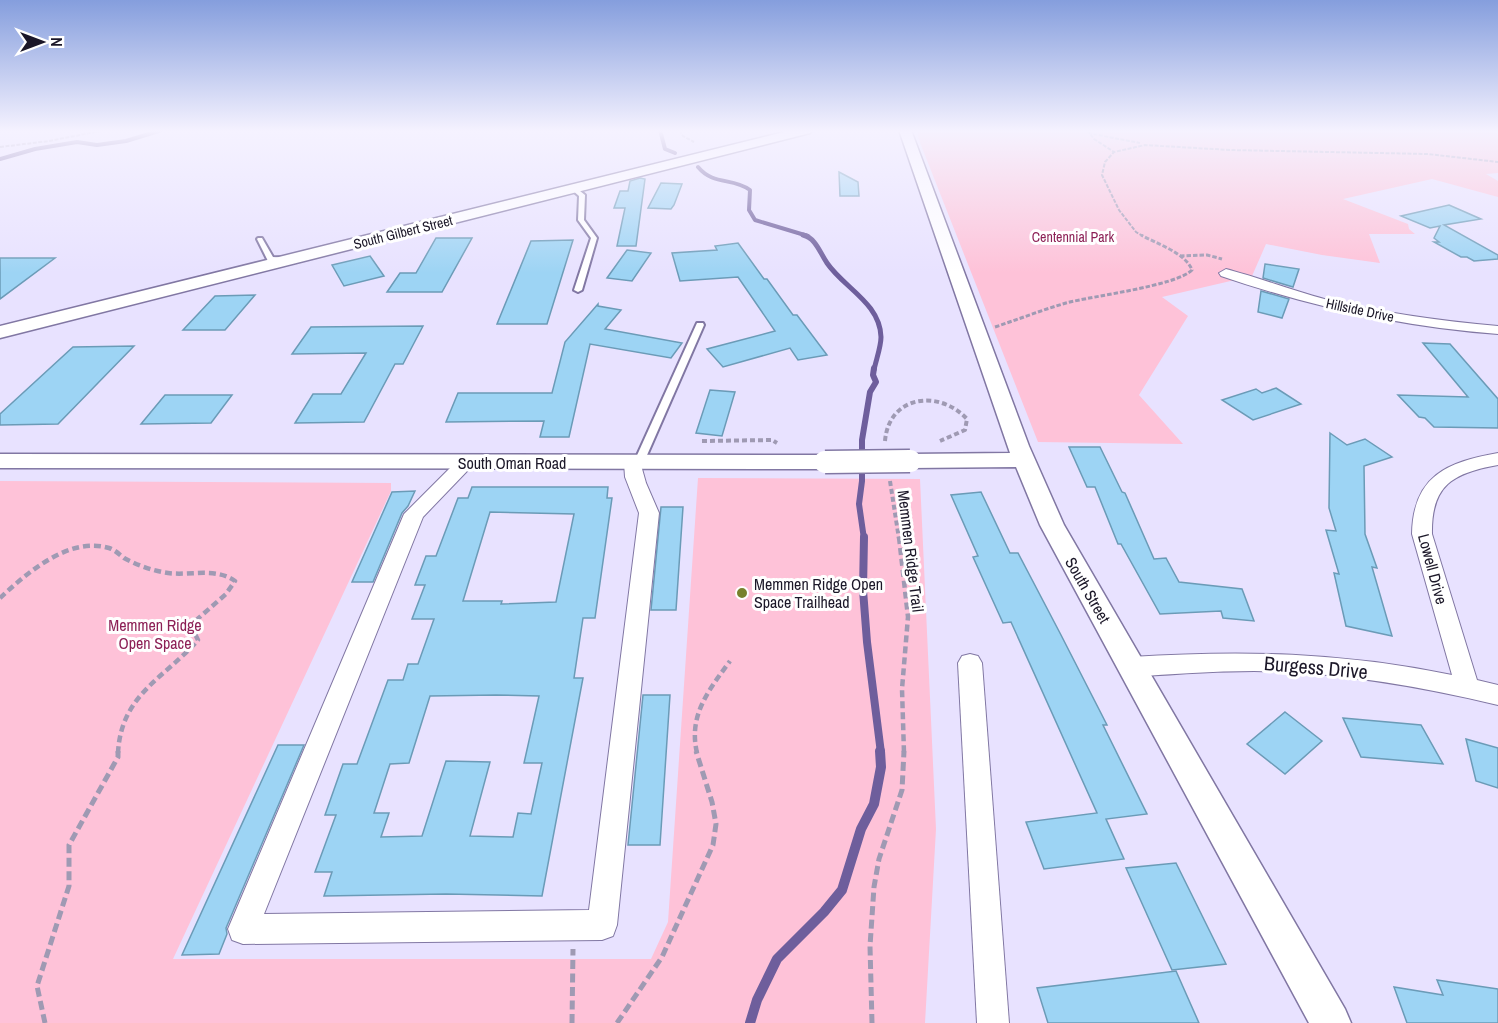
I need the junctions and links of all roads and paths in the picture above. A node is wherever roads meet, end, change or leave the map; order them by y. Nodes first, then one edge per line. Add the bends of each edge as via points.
1 (614, 178) edge
2 (922, 178) edge
3 (1103, 178) edge
4 (573, 188) junction
5 (260, 239) dead end
6 (1179, 256) junction
7 (286, 260) junction
8 (1226, 273) joint
9 (578, 290) dead end
10 (700, 325) dead end
11 (994, 327) dead end
12 (1498, 330) edge
13 (0, 332) edge
14 (886, 446) dead end
15 (1498, 459) edge
16 (1023, 460) junction
17 (0, 461) edge
18 (915, 461) junction
19 (636, 462) junction
20 (465, 463) junction
21 (890, 476) dead end
22 (0, 598) edge
23 (730, 661) dead end
24 (970, 663) dead end
25 (1131, 667) junction
26 (1467, 687) junction
27 (1498, 695) edge
28 (574, 926) junction
29 (45, 1023) edge
30 (572, 1023) edge
31 (618, 1023) edge
32 (872, 1023) edge
33 (993, 1023) edge
34 (1331, 1023) edge

1 - 4 street, South Gilbert Street
2 - 16 street, South Street
3 - 6 path via 1119,210 1136,232
4 - 7 street, South Gilbert Street
4 - 9 lane via 582,195 581,220 594,238
5 - 7 lane via 272,259
6 - 8 path via 1207,255 1225,260 1230,267
6 - 11 path via 1191,266 1188,274 1067,303
7 - 13 street, South Gilbert Street
8 - 12 street, Hillside Drive via 1365,311
10 - 19 lane
14 - 18 path via 885,430 903,406 932,401 961,411 967,419 965,430 925,446
15 - 26 street, Lowell Drive via 1441,477 1430,491 1421,517 1422,534
16 - 18 street, South Oman Road
16 - 25 street, South Street via 1052,525
17 - 20 street, South Oman Road
18 - 19 street, South Oman Road, bridge
19 - 20 street, South Oman Road
19 - 28 street via 632,475 649,513 602,925
20 - 28 street via 414,514 243,929
21 - 32 path, Memmen Ridge Trail via 908,618 902,674 904,755 902,790 877,865 870,918
22 - 29 path via 47,561 87,548 109,548 150,569 222,574 236,581 229,594 192,623 198,640 194,646 136,698 119,733 118,757 69,845 69,886 37,986
23 - 31 path via 705,696 694,733 716,824 713,845 662,957
24 - 33 street
25 - 26 street, Burgess Drive via 1238,662 1304,664
25 - 34 street, South Street
26 - 27 street, Burgess Drive
28 - 30 path

